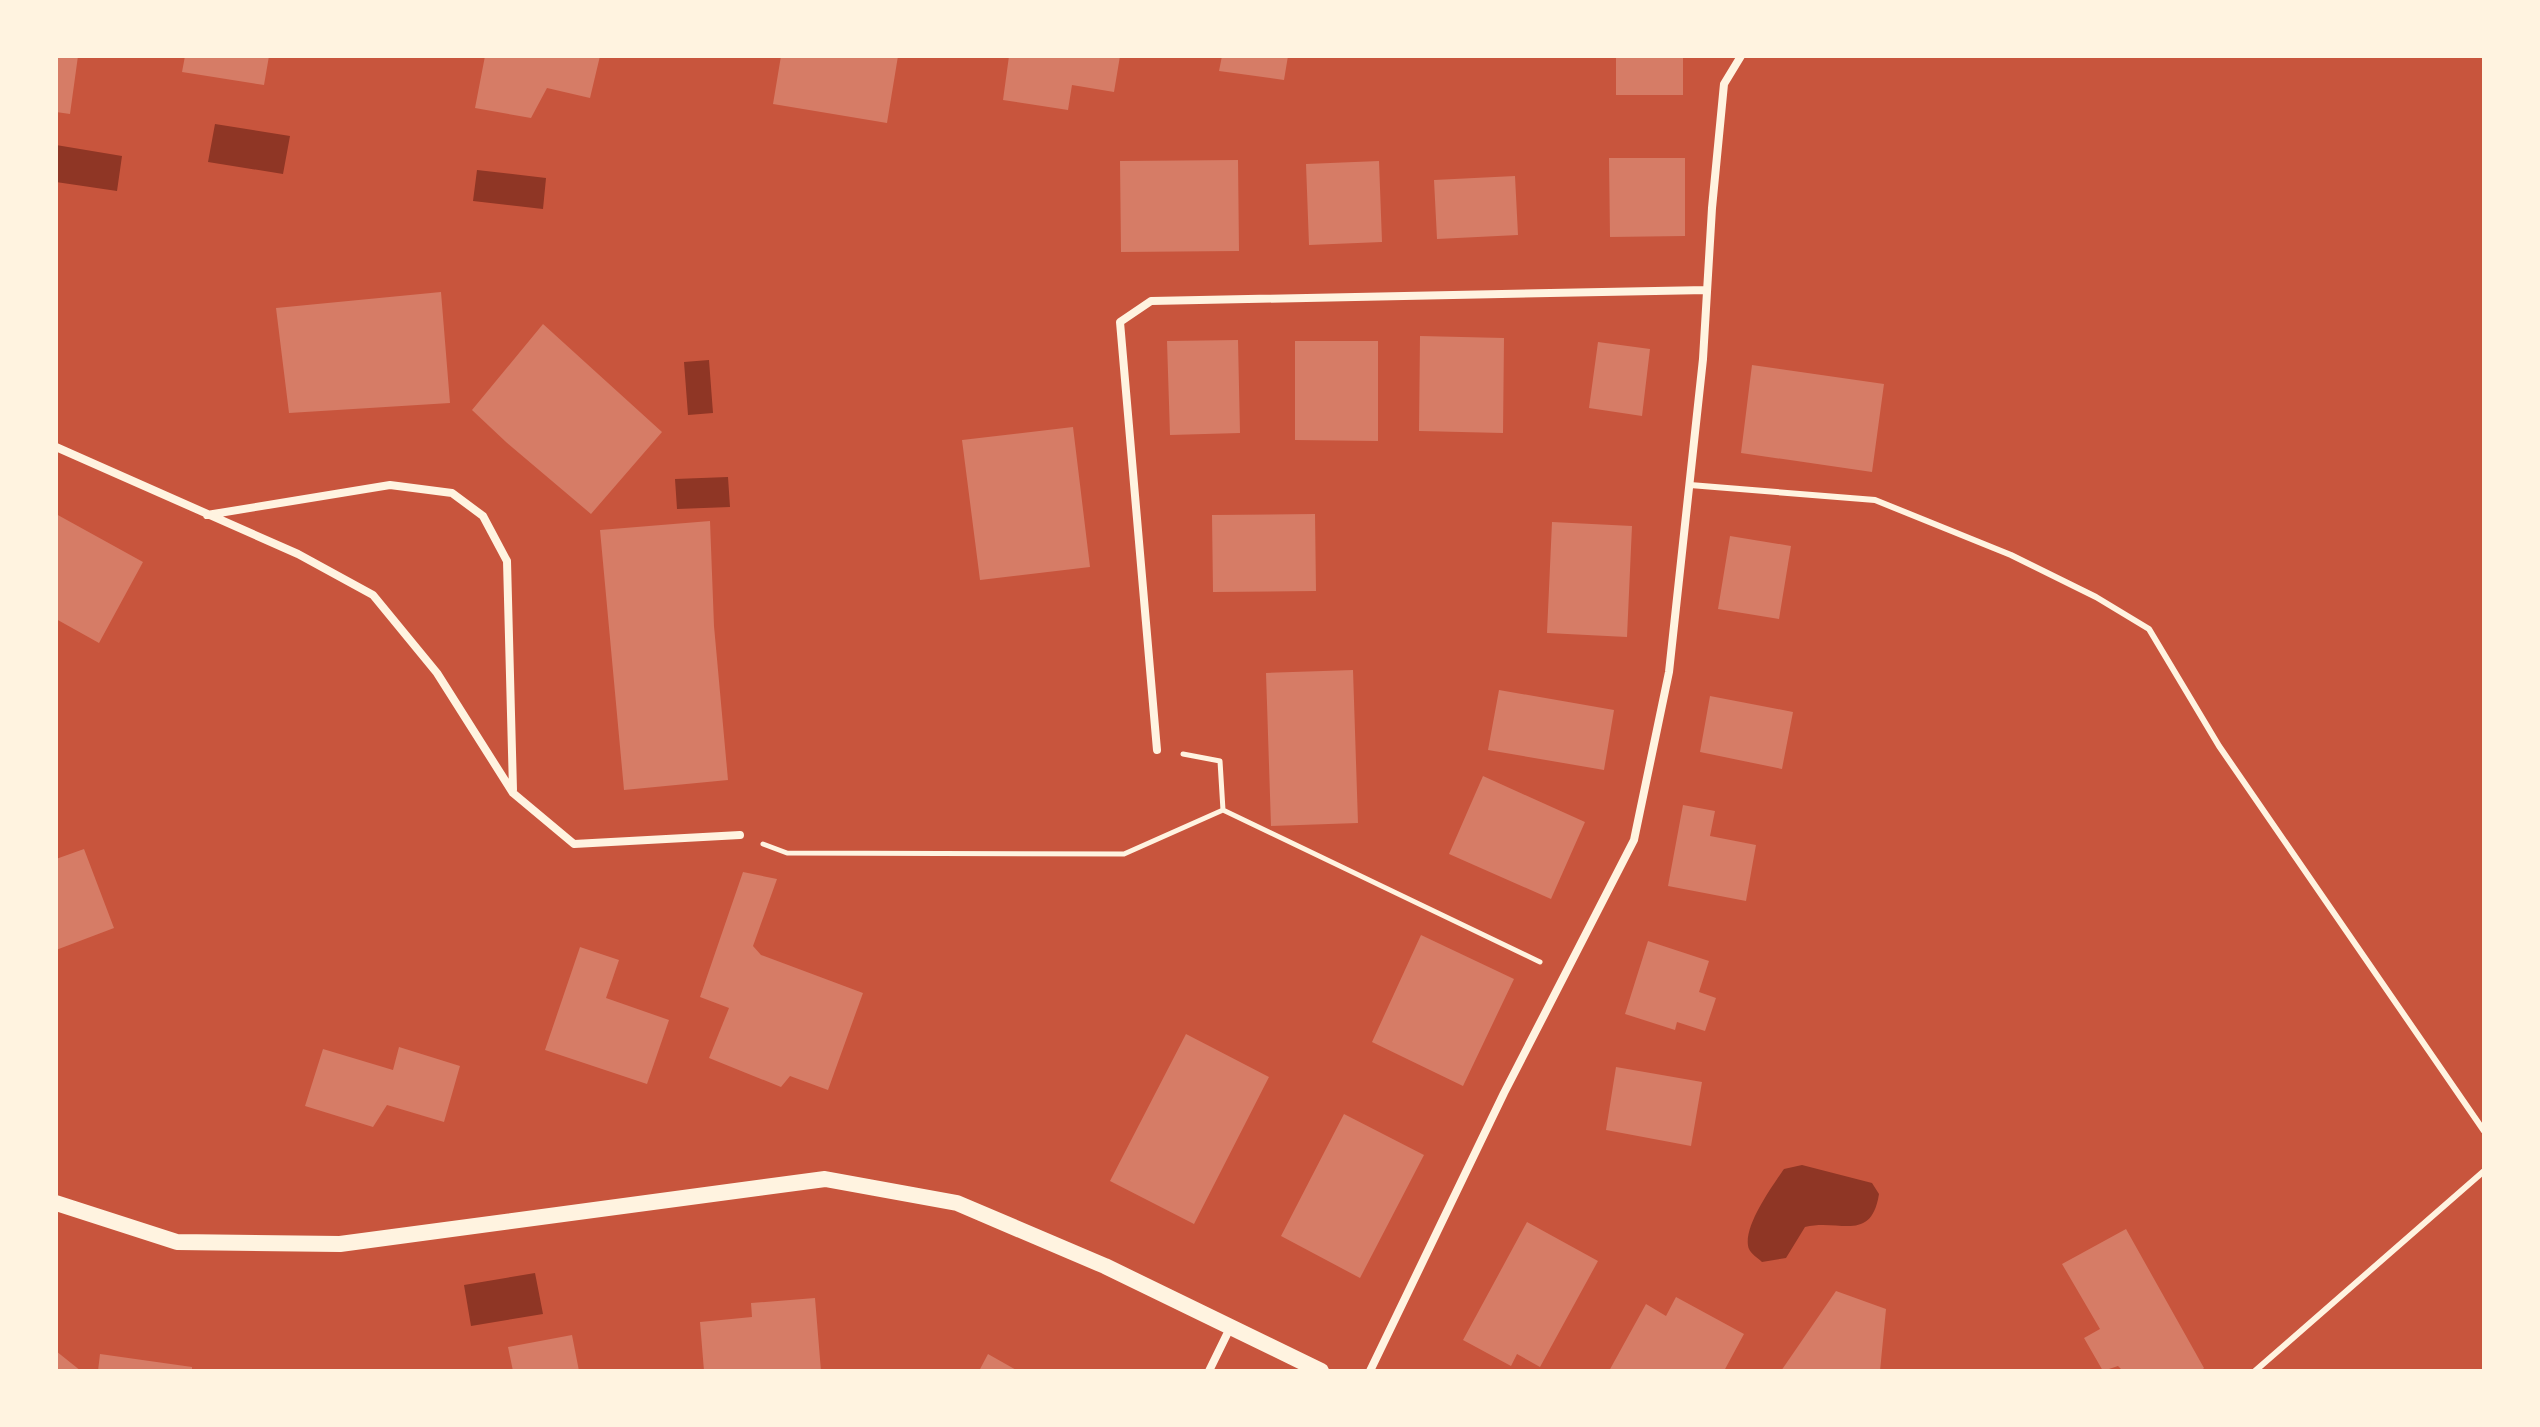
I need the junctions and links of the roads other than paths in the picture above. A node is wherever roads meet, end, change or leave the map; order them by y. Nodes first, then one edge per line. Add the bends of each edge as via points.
1 (1741, 56) edge
2 (1707, 290) junction
3 (56, 447) edge
4 (1690, 485) junction
5 (207, 515) junction
6 (1157, 750) road end
7 (513, 793) junction
8 (740, 835) road end
9 (2484, 1131) edge
10 (2484, 1171) edge
11 (56, 1203) edge
12 (1230, 1328) junction
13 (1209, 1371) edge
14 (1321, 1371) edge
15 (1370, 1371) edge
16 (2255, 1371) edge

1 - 2 street via 1724,84
2 - 4 street
2 - 6 street via 1151,301 1120,322
3 - 5 street
4 - 9 lane via 1875,500 2011,555 2149,629 2219,746
4 - 15 street via 1669,672 1634,840
5 - 7 street via 298,554 373,595 437,673
5 - 7 street via 390,485 452,493 483,516 507,561
7 - 8 street via 574,844
10 - 16 lane
11 - 12 main road via 177,1242 340,1244 825,1179 957,1203 1105,1266
12 - 13 street
12 - 14 main road

